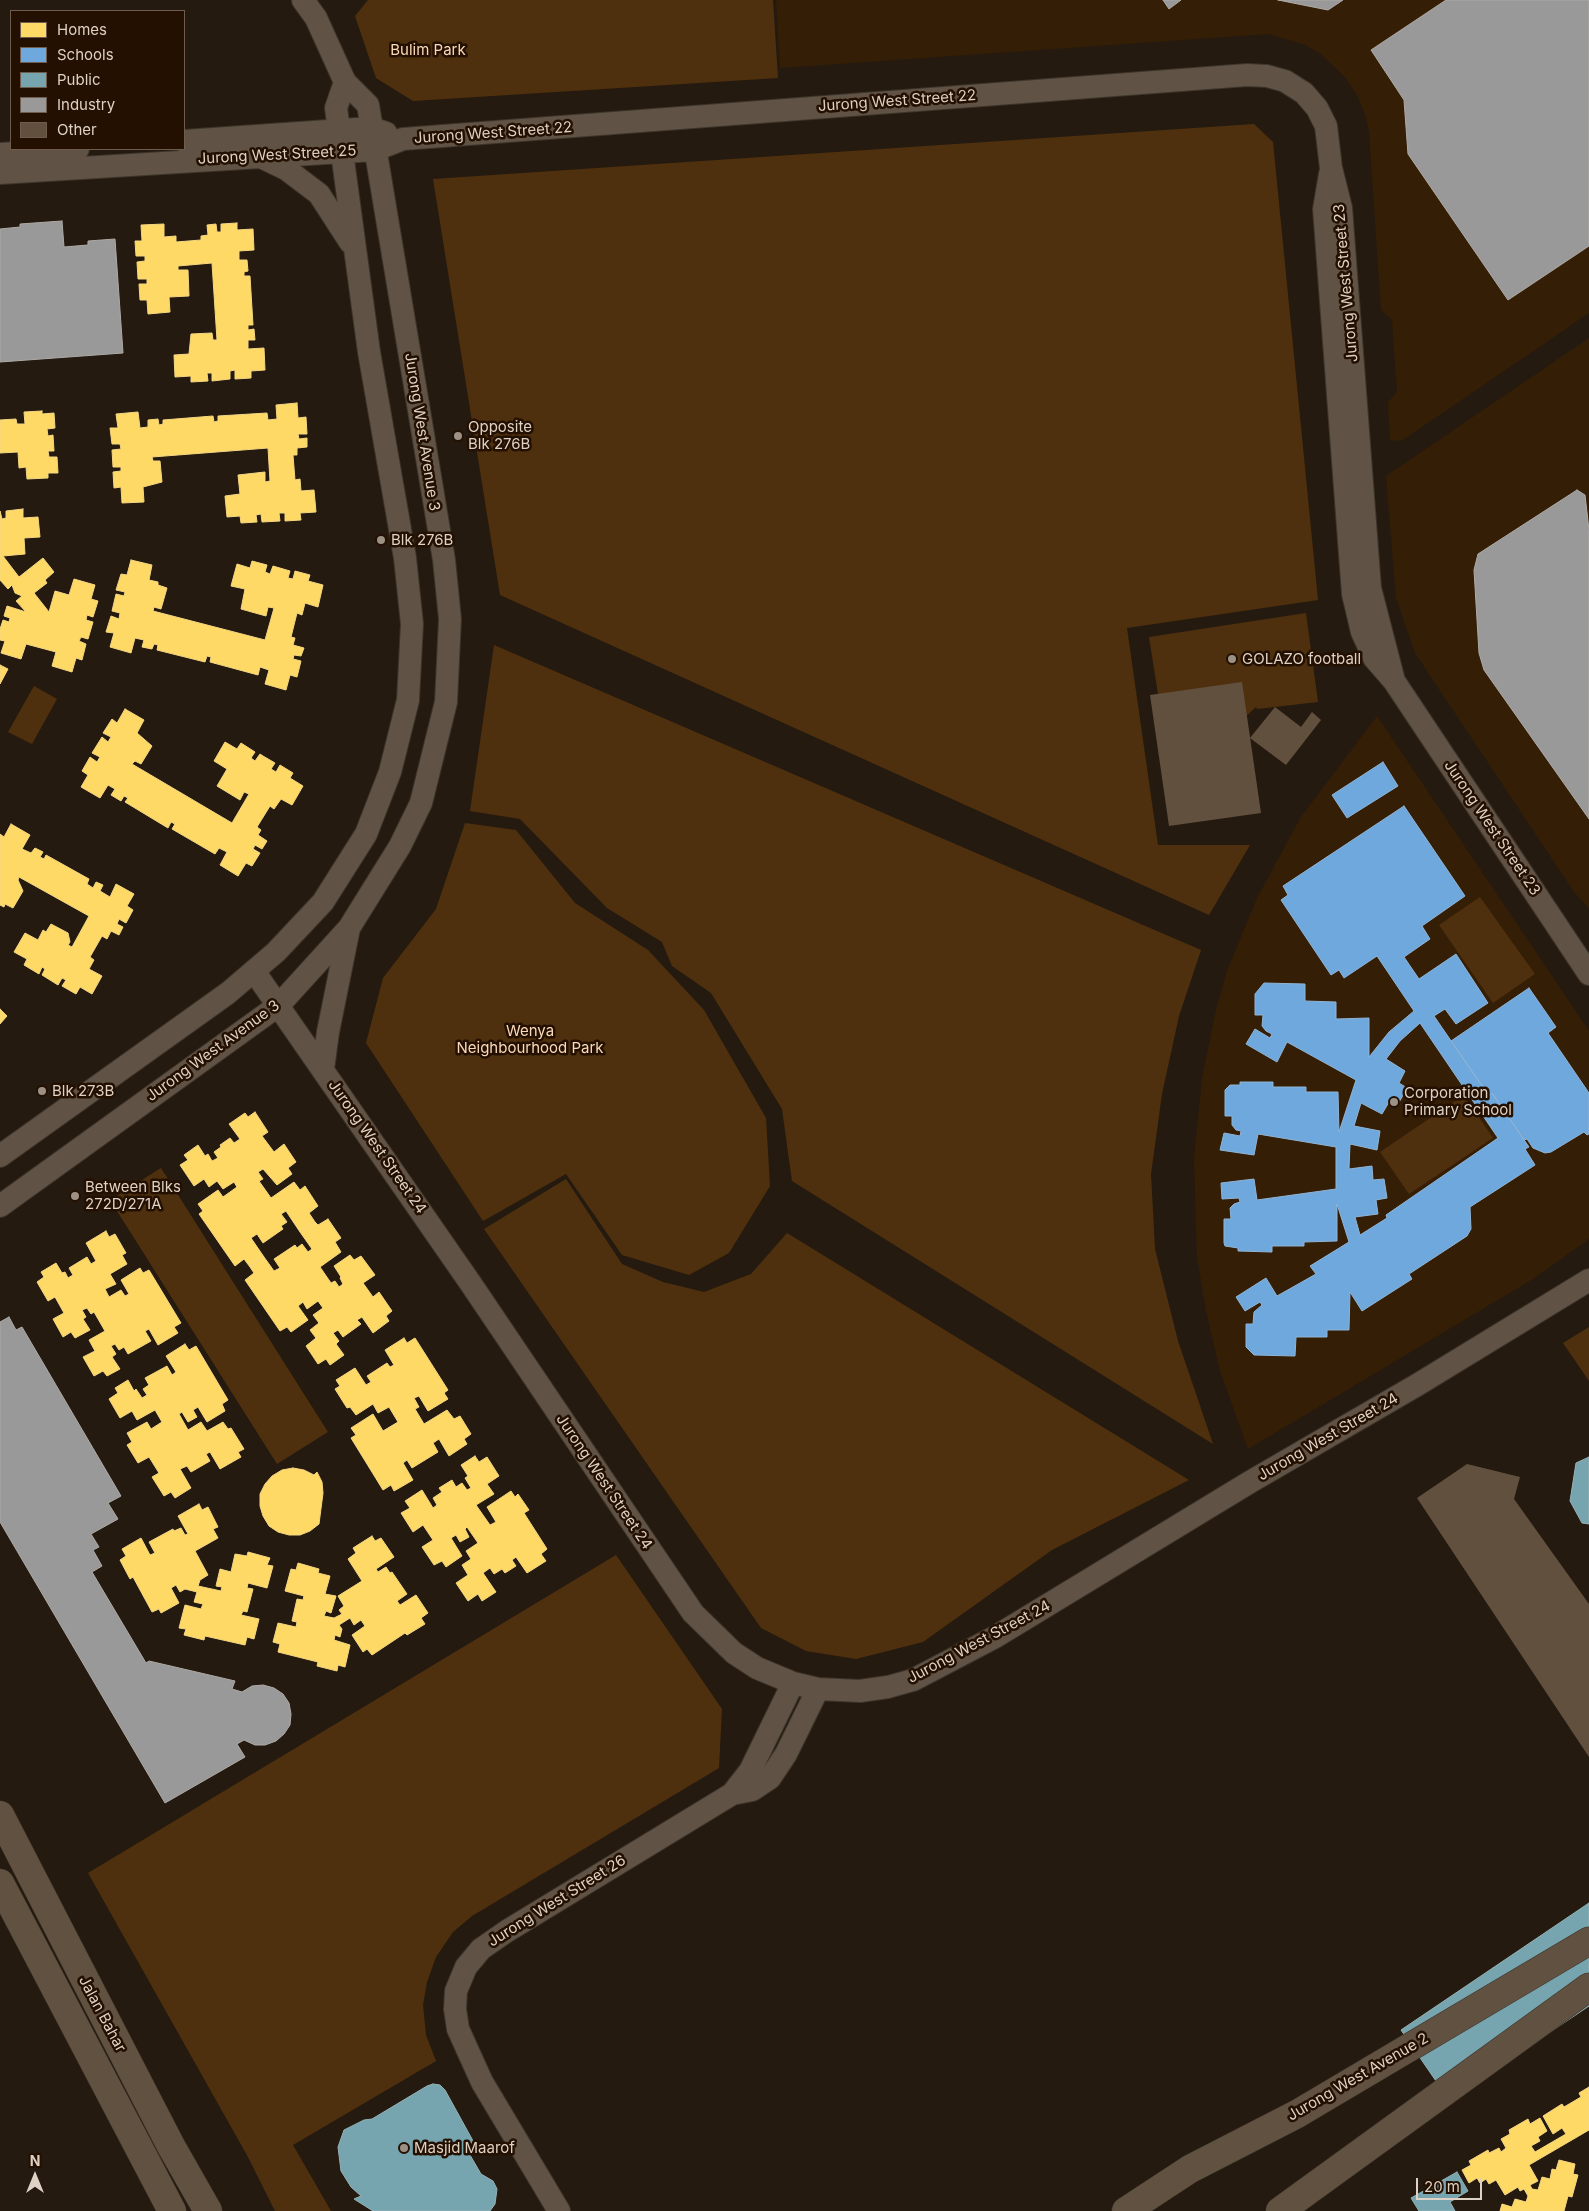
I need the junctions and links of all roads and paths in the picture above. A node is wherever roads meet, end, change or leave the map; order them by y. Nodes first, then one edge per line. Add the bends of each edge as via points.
1 (303, 0) edge
2 (345, 82) junction
3 (338, 130) junction
4 (373, 139) junction
5 (185, 141) edge
6 (62, 150) edge
7 (342, 152) junction
8 (0, 154) edge
9 (258, 156) junction
10 (1331, 168) joint
11 (0, 173) edge
12 (353, 246) junction
13 (349, 928) junction
14 (254, 971) junction
15 (1589, 974) edge
16 (279, 1005) junction
17 (323, 1069) junction
18 (0, 1156) edge
19 (0, 1206) edge
20 (1589, 1280) edge
21 (793, 1683) junction
22 (818, 1689) junction
23 (732, 1794) junction
24 (0, 1815) edge
25 (0, 1883) edge
26 (1589, 1941) edge
27 (1589, 1987) edge
28 (172, 2211) edge
29 (208, 2211) edge
30 (559, 2211) edge
31 (1126, 2211) edge
32 (1280, 2211) edge

1 - 2 street via 316,18
2 - 3 street via 336,108
2 - 4 street, Jurong West Avenue 3 via 368,105
3 - 4 street, Jurong West Street 25
3 - 5 street, Jurong West Street 25
3 - 7 street
4 - 7 street, Jurong West Street 25
4 - 10 street, Jurong West Street 22 via 1247,75 1285,81 1304,93 1326,126
4 - 13 street, Jurong West Avenue 3 via 444,560 450,619 446,702 421,803 400,846
6 - 8 street
7 - 9 street, Jurong West Street 25
7 - 12 street
9 - 11 street, Jurong West Street 25
9 - 12 street via 286,169 319,194
10 - 15 street, Jurong West Street 23 via 1324,209 1353,594 1362,632 1374,658 1394,682
12 - 14 street via 405,558 412,624 408,700 390,772 366,834 323,902
13 - 16 street, Jurong West Avenue 3
13 - 17 street, Jurong West Street 24
14 - 16 street, Jurong West Street 24
14 - 18 street
16 - 17 street, Jurong West Street 24
16 - 19 street, Jurong West Avenue 3
17 - 21 street, Jurong West Street 24 via 693,1613 734,1653 757,1668
20 - 22 street, Jurong West Street 24 via 986,1641 913,1680 860,1690
21 - 22 street, Jurong West Street 24
21 - 23 street, Jurong West Street 26 via 759,1755
22 - 23 street, Jurong West Street 26 via 777,1770 752,1790
23 - 30 street, Jurong West Street 26 via 481,1949 466,1967 456,1991 458,2029 482,2082
24 - 29 main road, Jalan Bahar
25 - 28 main road, Jalan Bahar
26 - 31 main road, Jurong West Avenue 2 via 1297,2114 1190,2168
27 - 32 main road

